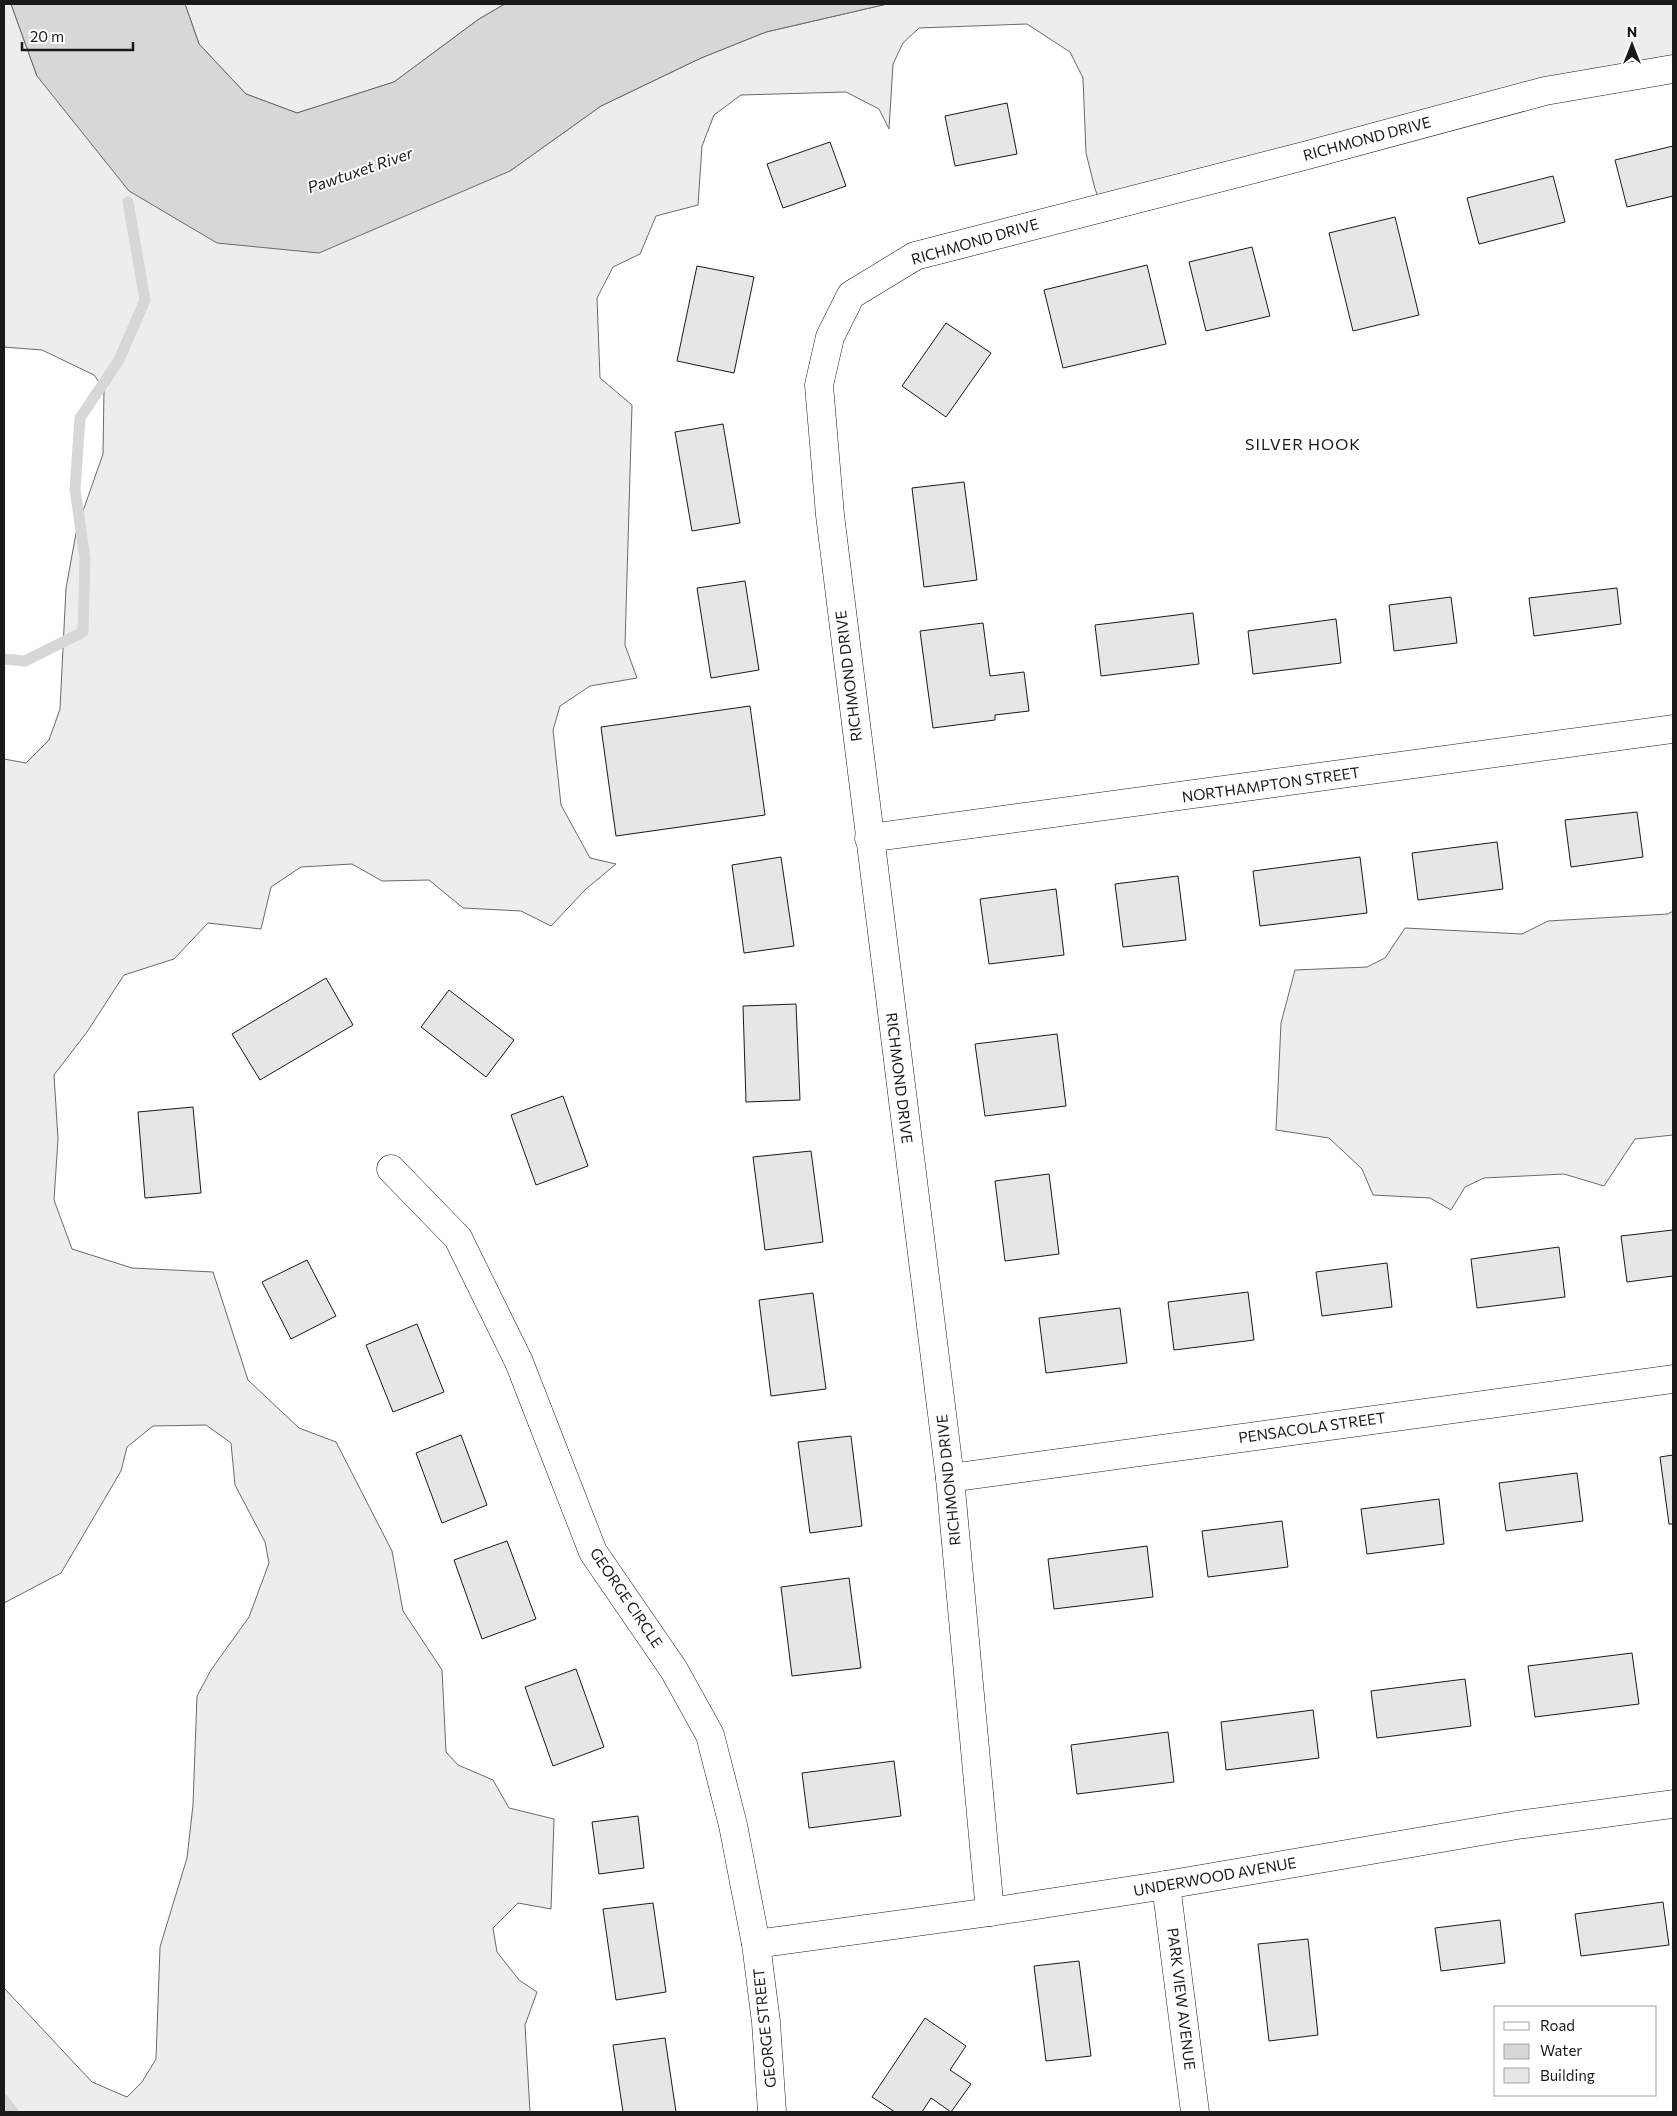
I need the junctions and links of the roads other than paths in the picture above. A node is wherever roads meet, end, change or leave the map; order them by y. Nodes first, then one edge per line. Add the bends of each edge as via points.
1 (1673, 69) edge
2 (1673, 729) edge
3 (869, 838) junction
4 (391, 1169) dead end
5 (1673, 1379) edge
6 (950, 1478) junction
7 (1673, 1804) edge
8 (1166, 1885) junction
9 (990, 1912) junction
10 (756, 1944) junction
11 (772, 2112) edge
12 (1195, 2112) edge

1 - 3 street, RICHMOND DRIVE via 1545,91 915,256 851,295 830,337 819,384 830,515
2 - 3 street, NORTHAMPTON STREET
3 - 6 street, RICHMOND DRIVE
4 - 10 street, GEORGE CIRCLE via 458,1238 519,1362 593,1552 674,1670 710,1735 734,1825
5 - 6 street, PENSACOLA STREET
6 - 9 street, RICHMOND DRIVE
7 - 8 street, UNDERWOOD AVENUE via 1517,1825
8 - 9 street, UNDERWOOD AVENUE
8 - 12 street, PARK VIEW AVENUE
9 - 10 street, UNDERWOOD AVENUE
10 - 11 street, GEORGE STREET via 766,2022

